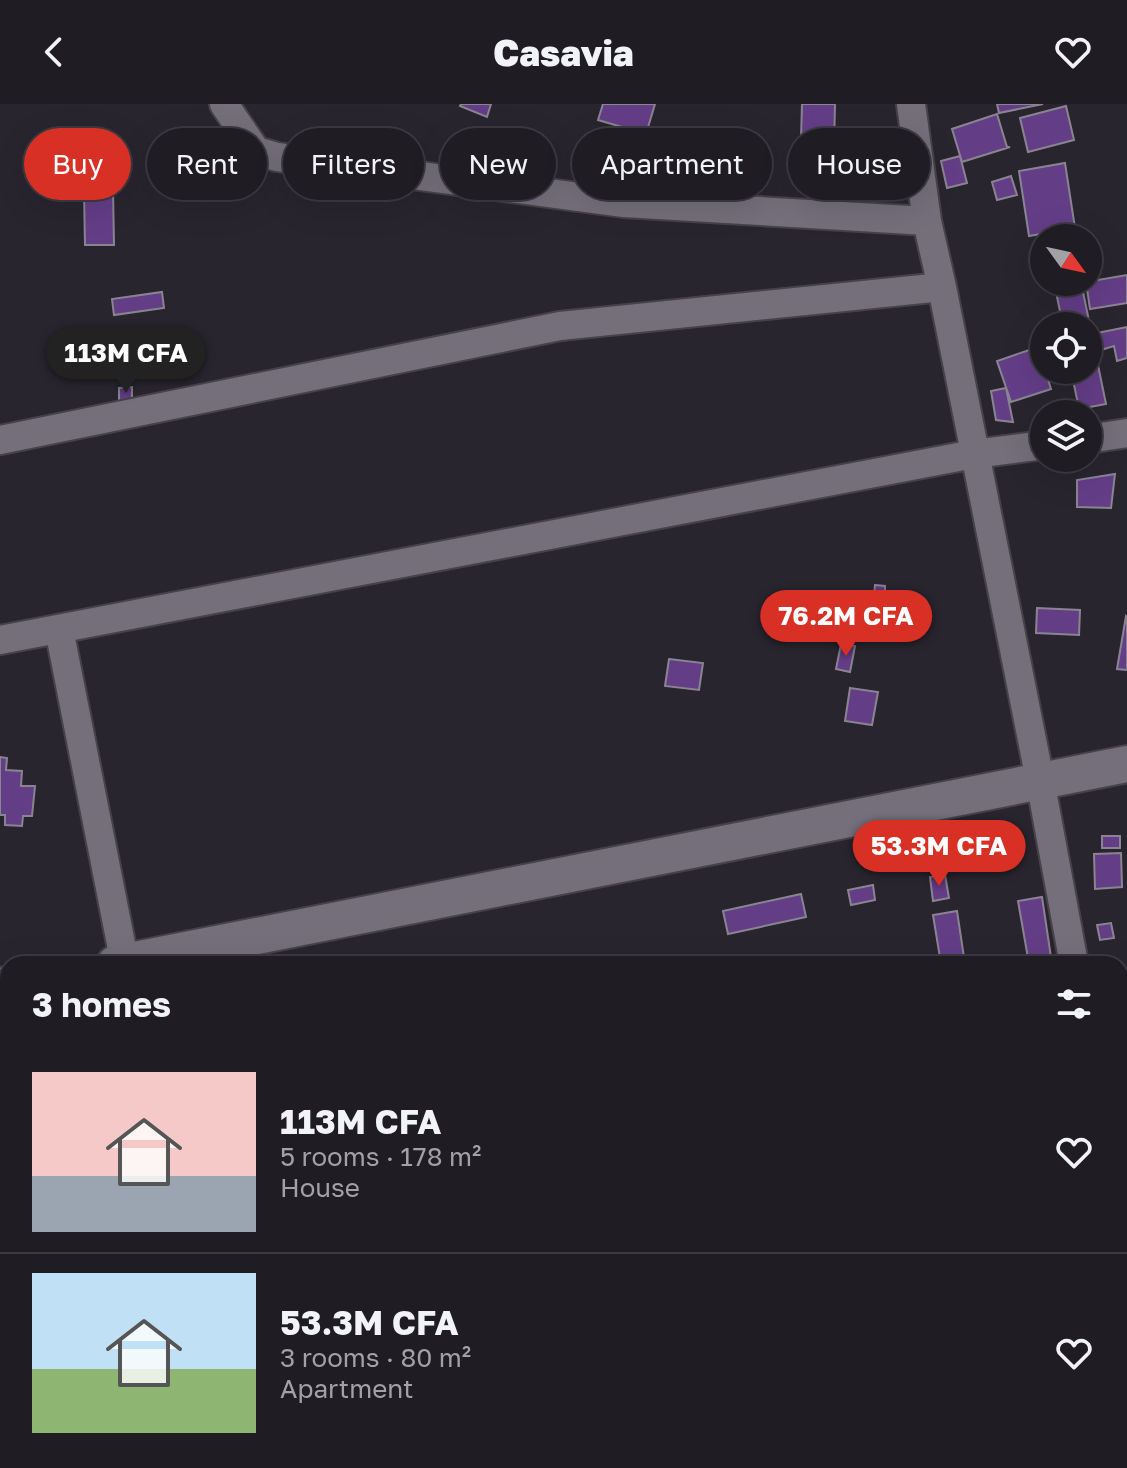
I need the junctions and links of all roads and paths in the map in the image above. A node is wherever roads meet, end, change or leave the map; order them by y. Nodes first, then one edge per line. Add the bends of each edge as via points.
1 (224, 104) edge
2 (911, 104) edge
3 (927, 221) junction
4 (942, 287) junction
5 (1127, 433) edge
6 (1102, 437) edge
7 (0, 440) edge
8 (1030, 447) edge
9 (974, 454) junction
10 (59, 629) junction
11 (0, 640) edge
12 (1127, 764) edge
13 (1040, 780) junction
14 (121, 956) edge
15 (157, 956) edge
16 (1073, 956) edge

1 - 3 street via 256,151 277,157 624,203
2 - 3 street
3 - 4 street
4 - 7 street via 560,326
4 - 9 street
5 - 6 street
8 - 9 street
9 - 10 street
9 - 13 street
10 - 11 street
10 - 14 street
12 - 13 street
13 - 15 street
13 - 16 street

